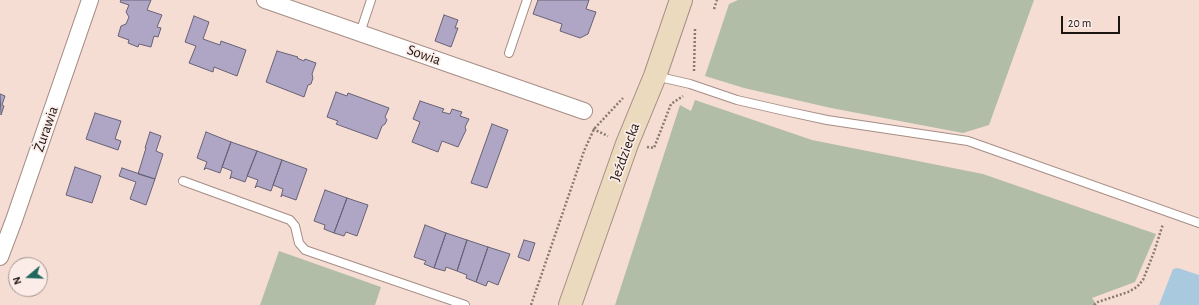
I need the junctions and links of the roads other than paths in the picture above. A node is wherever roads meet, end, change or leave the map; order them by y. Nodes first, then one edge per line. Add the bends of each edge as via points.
1 (90, 0) edge
2 (265, 0) edge
3 (371, 0) edge
4 (527, 0) edge
5 (681, 0) edge
6 (360, 33) junction
7 (509, 53) dead end
8 (655, 76) junction
9 (584, 111) road end
10 (183, 181) dead end
11 (1199, 223) edge
12 (0, 257) edge
13 (465, 305) edge
14 (570, 305) edge

1 - 12 street, Żurawia
2 - 6 street, Sowia
3 - 6 lane
4 - 7 lane
5 - 8 street, Jeździecka
6 - 9 street, Sowia
8 - 11 lane via 785,112 968,141
8 - 14 street, Jeździecka via 627,144
10 - 13 lane via 290,220 295,226 299,243 305,250

